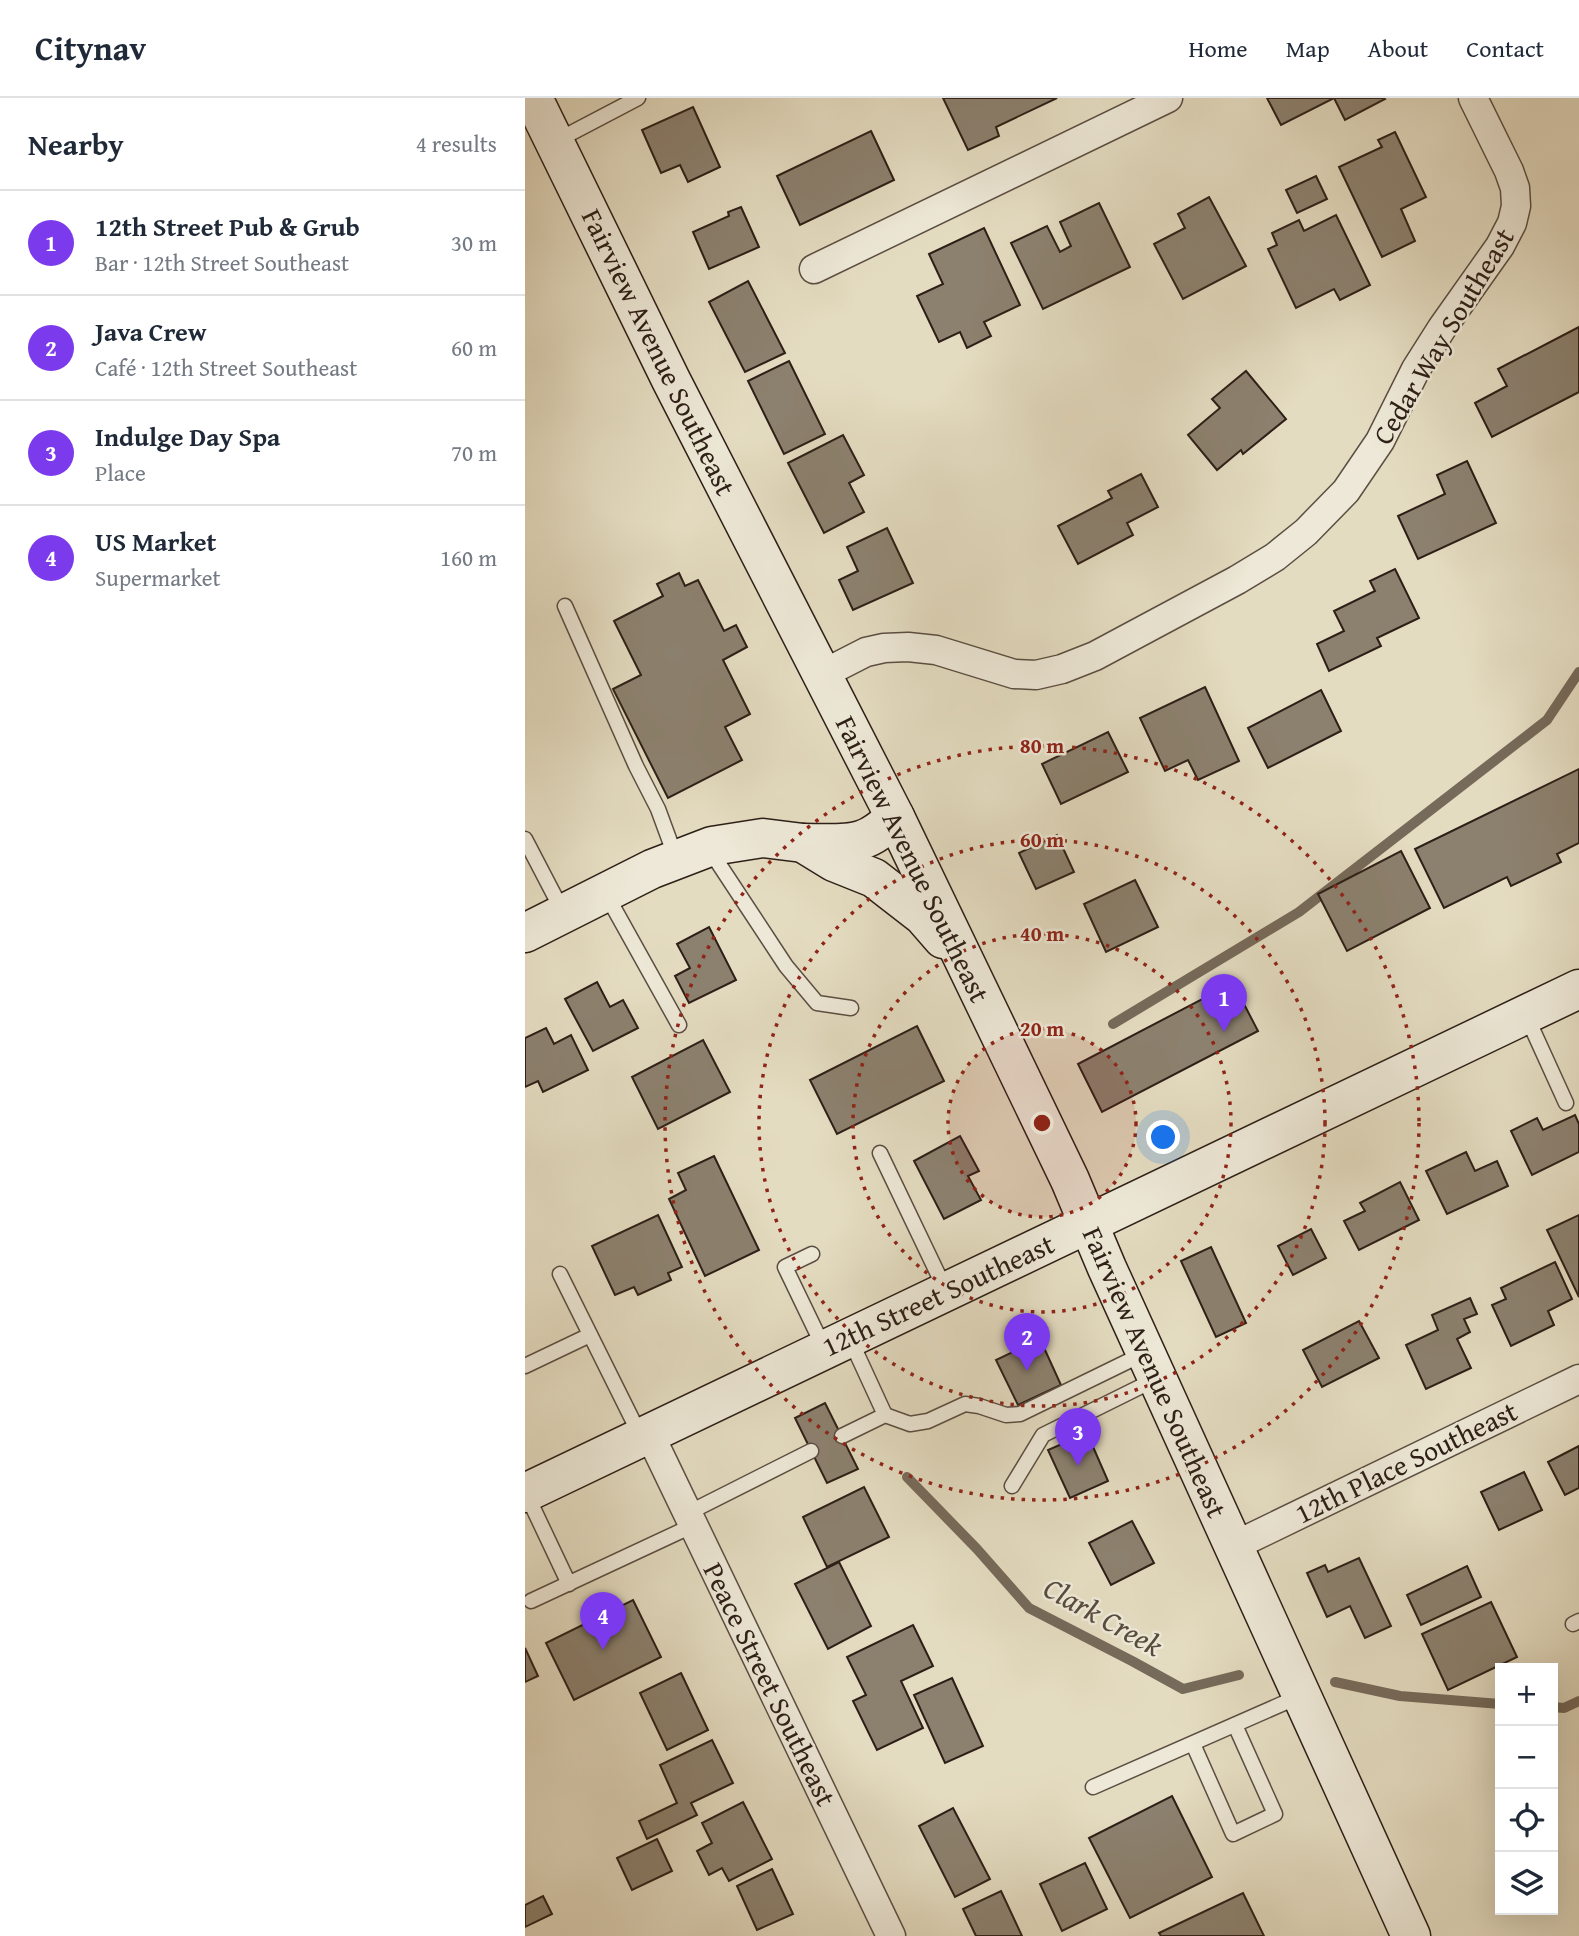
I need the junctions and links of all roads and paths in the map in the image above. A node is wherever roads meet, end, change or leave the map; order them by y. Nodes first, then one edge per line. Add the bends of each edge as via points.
1 (533, 98) edge
2 (638, 98) edge
3 (1168, 98) edge
4 (1473, 98) edge
5 (555, 141) junction
6 (814, 269) dead end
7 (565, 606) dead end
8 (821, 675) junction
9 (895, 817) junction
10 (525, 839) edge
11 (803, 843) junction
12 (693, 854) junction
13 (605, 892) junction
14 (563, 913) junction
15 (525, 933) edge
16 (967, 967) junction
17 (1579, 989) edge
18 (851, 1008) dead end
19 (1526, 1014) junction
20 (679, 1025) dead end
21 (1566, 1103) dead end
22 (880, 1153) dead end
23 (1088, 1224) junction
24 (812, 1254) dead end
25 (560, 1274) dead end
26 (946, 1292) junction
27 (590, 1335) junction
28 (837, 1343) junction
29 (525, 1366) edge
30 (1152, 1366) junction
31 (1579, 1379) edge
32 (885, 1415) junction
33 (645, 1435) junction
34 (842, 1436) dead end
35 (811, 1451) dead end
36 (1012, 1486) dead end
37 (525, 1492) edge
38 (691, 1519) junction
39 (1234, 1546) junction
40 (569, 1584) junction
41 (531, 1601) dead end
42 (1301, 1696) junction
43 (1235, 1725) junction
44 (1193, 1744) junction
45 (1093, 1787) dead end
46 (891, 1936) edge
47 (1411, 1936) edge

1 - 5 main road, Fairview Avenue Southeast
2 - 5 lane
3 - 6 street
4 - 8 street, Cedar Way Southeast via 1515,188 1512,223 1416,369 1380,441 1346,491 1306,532 1237,580 1062,669 1014,674 908,646 866,653
5 - 8 main road, Fairview Avenue Southeast via 670,380
7 - 12 lane via 658,809
8 - 9 main road, Fairview Avenue Southeast
9 - 11 main road via 861,840
9 - 16 main road, Fairview Avenue Southeast
10 - 14 lane
11 - 12 main road via 763,838
11 - 16 main road via 874,878 923,916
12 - 13 main road
12 - 18 lane via 817,1003
13 - 14 main road
13 - 20 lane
14 - 15 main road
16 - 23 main road, Fairview Avenue Southeast
17 - 19 main road, 12th Street Southeast
19 - 21 lane
19 - 23 main road, 12th Street Southeast
22 - 26 lane
23 - 26 main road, 12th Street Southeast
23 - 30 main road, Fairview Avenue Southeast
24 - 28 lane via 785,1267
25 - 27 lane
26 - 28 main road, 12th Street Southeast
27 - 29 lane
27 - 33 lane
28 - 32 lane
28 - 33 main road, 12th Street Southeast
30 - 32 lane via 1020,1413 1006,1415 965,1404 910,1424
30 - 36 lane via 1043,1435
30 - 39 main road, Fairview Avenue Southeast
31 - 39 street, 12th Place Southeast
32 - 34 lane
33 - 37 main road, 12th Street Southeast
33 - 38 street, Peace Street Southeast
35 - 38 lane
37 - 40 lane
38 - 40 lane
38 - 46 street, Peace Street Southeast
39 - 42 main road, Fairview Avenue Southeast
40 - 41 lane
42 - 43 lane
42 - 47 main road, Fairview Avenue Southeast
43 - 44 lane
43 - 44 lane via 1275,1814 1233,1834
44 - 45 lane

